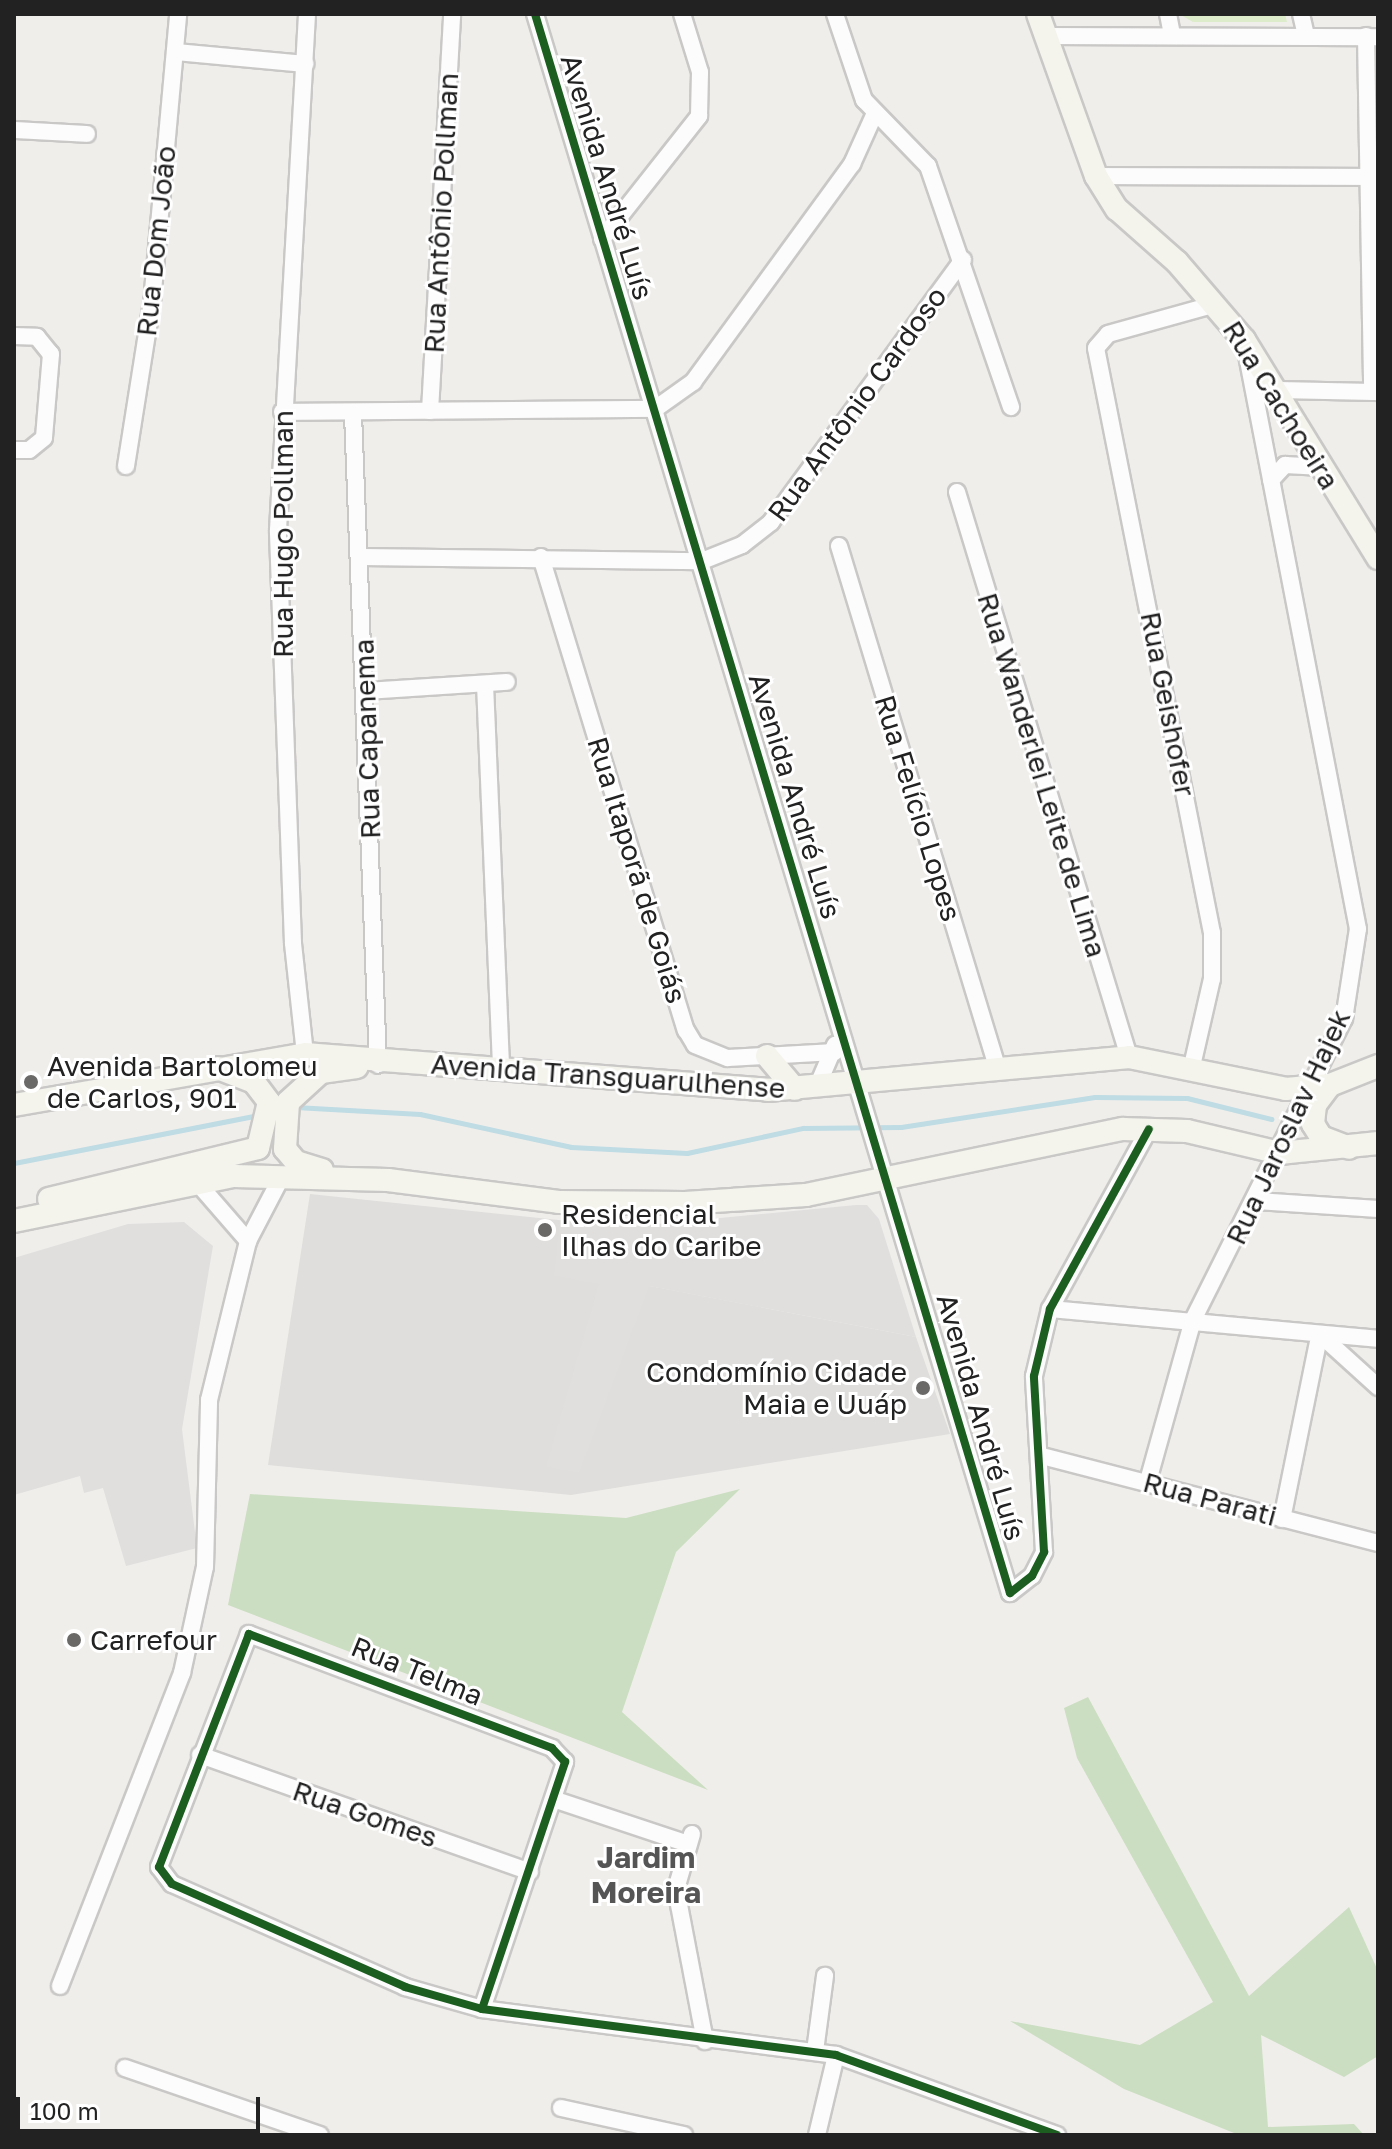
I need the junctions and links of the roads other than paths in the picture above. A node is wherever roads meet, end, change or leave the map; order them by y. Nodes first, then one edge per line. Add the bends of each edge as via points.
1 (178, 14) edge
2 (307, 14) edge
3 (452, 14) edge
4 (535, 14) edge
5 (682, 14) edge
6 (835, 14) edge
7 (1038, 14) edge
8 (1168, 14) edge
9 (1301, 14) edge
10 (1172, 35) junction
11 (1045, 36) junction
12 (1306, 36) junction
13 (1372, 37) edge
14 (176, 52) junction
15 (305, 64) junction
16 (875, 113) junction
17 (14, 130) edge
18 (87, 134) dead end
19 (1096, 176) junction
20 (1374, 177) edge
21 (602, 239) junction
22 (963, 260) junction
23 (1216, 304) junction
24 (14, 336) edge
25 (1244, 340) junction
26 (1274, 390) junction
27 (1375, 392) edge
28 (1011, 407) dead end
29 (655, 409) junction
30 (430, 411) junction
31 (282, 412) junction
32 (353, 413) junction
33 (14, 450) edge
34 (126, 466) dead end
35 (1318, 467) junction
36 (1271, 480) junction
37 (957, 492) dead end
38 (839, 546) dead end
39 (362, 557) junction
40 (541, 557) junction
41 (1378, 558) edge
42 (702, 561) junction
43 (507, 682) dead end
44 (485, 684) junction
45 (366, 691) junction
46 (839, 1016) junction
47 (835, 1052) junction
48 (305, 1054) junction
49 (767, 1056) junction
50 (1129, 1057) junction
51 (378, 1061) junction
52 (1192, 1066) junction
53 (1378, 1066) edge
54 (215, 1067) junction
55 (501, 1068) junction
56 (998, 1070) junction
57 (859, 1085) junction
58 (806, 1088) junction
59 (1315, 1101) junction
60 (14, 1105) edge
61 (1149, 1129) junction
62 (1378, 1143) edge
63 (1355, 1149) junction
64 (1280, 1153) junction
65 (282, 1176) junction
66 (353, 1177) junction
67 (888, 1178) junction
68 (195, 1180) junction
69 (1257, 1201) junction
70 (1378, 1209) edge
71 (14, 1211) edge
72 (14, 1221) edge
73 (248, 1241) junction
74 (1050, 1309) junction
75 (1193, 1320) junction
76 (1322, 1338) junction
77 (1378, 1339) edge
78 (1378, 1387) edge
79 (1042, 1456) junction
80 (1148, 1481) junction
81 (1282, 1519) junction
82 (1378, 1543) edge
83 (200, 1755) junction
84 (556, 1800) junction
85 (530, 1872) junction
86 (825, 1976) dead end
87 (60, 1986) dead end
88 (482, 2009) junction
89 (705, 2041) junction
90 (815, 2051) junction
91 (836, 2055) junction
92 (125, 2068) dead end
93 (561, 2108) dead end
94 (822, 2132) edge
95 (320, 2135) edge
96 (684, 2135) edge
97 (1057, 2135) edge

1 - 14 street, Rua Dom João
2 - 15 street, Rua Hugo Pollman
3 - 30 street, Rua Antônio Pollman
4 - 21 street, Avenida André Luís
5 - 21 street via 700,72 699,116
6 - 16 street via 856,82
7 - 11 main road, Rua Cachoeira
8 - 10 street
9 - 12 street
10 - 11 street
10 - 12 street
11 - 19 main road, Rua Cachoeira
12 - 13 street
13 - 20 street
14 - 15 street
14 - 34 street, Rua Dom João via 152,302
15 - 31 street, Rua Hugo Pollman
16 - 22 street via 902,131 928,166
16 - 29 street via 852,164 702,370
17 - 18 street
19 - 20 street
19 - 23 main road, Rua Cachoeira via 1117,209
20 - 27 street
21 - 29 street, Avenida André Luís
22 - 28 street
22 - 42 street, Rua Antônio Cardoso via 771,522 742,545
23 - 25 main road, Rua Cachoeira
23 - 52 street, Rua Geishofer via 1098,343 1212,933 1212,979
24 - 33 street via 37,337 51,354 44,438 29,450
25 - 26 main road, Rua Cachoeira
25 - 36 street, Rua Jaroslav Hajek
26 - 27 street
26 - 35 main road, Rua Cachoeira
29 - 30 street
29 - 42 street, Avenida André Luís
30 - 32 street
31 - 32 street
31 - 48 street, Rua Hugo Pollman via 280,607 293,943
32 - 39 street, Rua Capanema
35 - 36 street via 1285,465
35 - 41 main road, Rua Cachoeira
36 - 59 street, Rua Jaroslav Hajek via 1357,905 1344,1019
37 - 50 street, Rua Wanderlei Leite de Lima
38 - 56 street, Rua Felício Lopes
39 - 40 street
39 - 45 street, Rua Capanema
40 - 42 street
40 - 49 street, Rua Itaporã de Goiás via 686,1030 708,1052
42 - 46 street, Avenida André Luís
43 - 44 street
44 - 45 street
44 - 55 street
45 - 51 street, Rua Capanema
46 - 47 street, Avenida André Luís
46 - 57 street, Avenida André Luís
47 - 49 street, Rua Itaporã de Goiás
47 - 58 street, Avenida André Luís
48 - 51 main road
48 - 54 main road
49 - 58 main road
50 - 52 main road, Avenida Transguarulhense
50 - 56 main road, Avenida Transguarulhense
51 - 55 main road, Avenida Transguarulhense
51 - 66 main road via 321,1072 288,1102 283,1137 290,1155 305,1167
52 - 59 main road, Avenida Transguarulhense
53 - 59 main road, Avenida Transguarulhense
54 - 60 main road
54 - 71 main road via 262,1089 271,1113 258,1148
55 - 58 main road, Avenida Transguarulhense
56 - 57 main road, Avenida Transguarulhense
57 - 58 main road, Avenida Transguarulhense
57 - 67 street, Avenida André Luís
59 - 63 main road via 1321,1137
59 - 64 street, Rua Jaroslav Hajek
61 - 64 main road
61 - 67 main road via 1090,1132
61 - 74 street
62 - 63 main road
63 - 64 main road
64 - 69 street, Rua Jaroslav Hajek
65 - 66 main road
65 - 68 main road
65 - 73 street
66 - 67 main road via 614,1204 778,1198
67 - 79 street, Avenida André Luís via 931,1352 1010,1593 1032,1576 1044,1552
68 - 72 main road
68 - 73 street
69 - 70 street
69 - 75 street, Rua Jaroslav Hajek
73 - 87 street via 209,1400 199,1610 161,1739
74 - 75 street
74 - 79 street via 1034,1376
75 - 76 street
75 - 80 street, Rua Jaroslav Hajek
76 - 77 street
76 - 78 street
76 - 81 street
79 - 80 street, Rua Parati
80 - 81 street, Rua Parati
81 - 82 street, Rua Parati
83 - 84 street, Rua Telma via 247,1637 257,1631 560,1754 567,1771
83 - 85 street, Rua Gomes
83 - 88 street via 159,1867 172,1884 405,1987
84 - 85 street
84 - 89 street via 690,1839 676,1889
85 - 88 street
86 - 90 street
88 - 89 street
89 - 90 street
90 - 91 street
91 - 94 street
91 - 97 street
92 - 95 street
93 - 96 street

